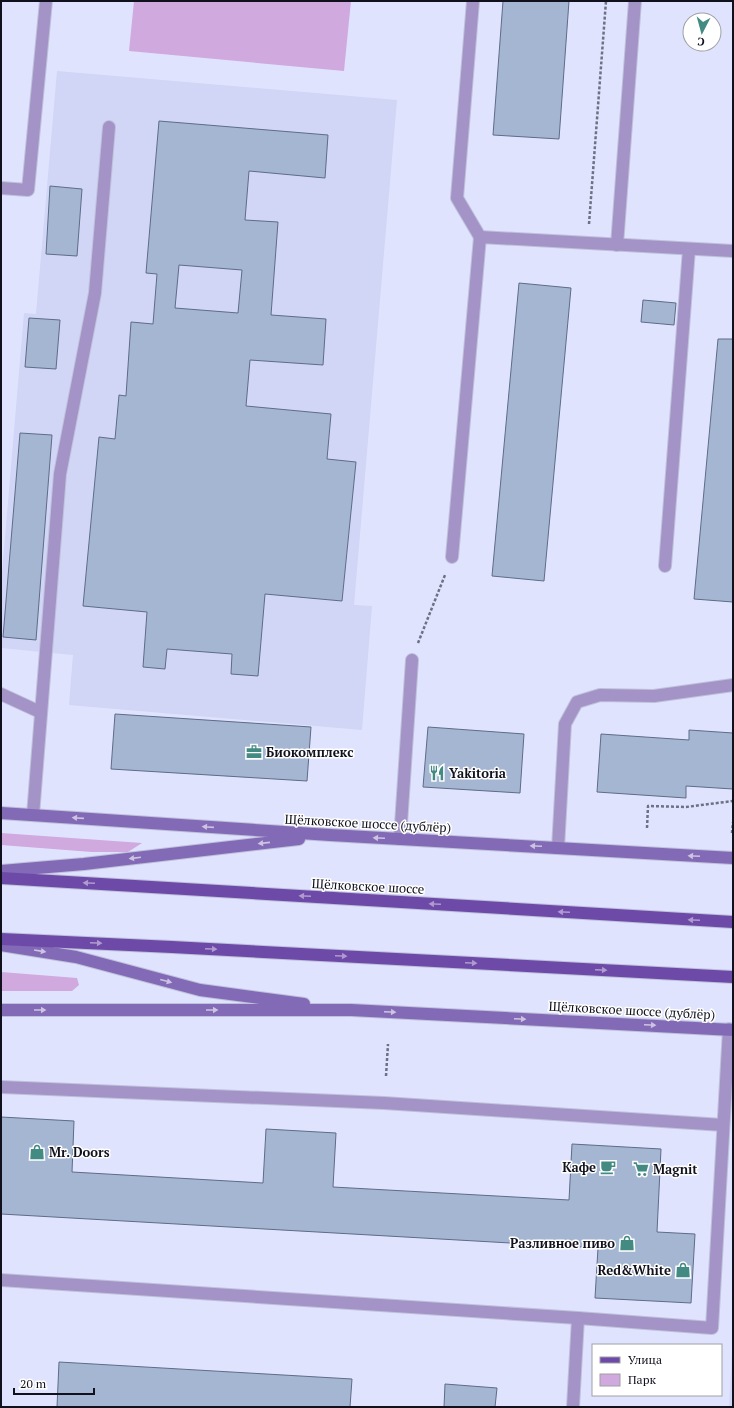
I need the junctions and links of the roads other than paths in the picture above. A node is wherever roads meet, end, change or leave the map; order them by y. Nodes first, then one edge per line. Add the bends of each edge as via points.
1 (46, 1) edge
2 (473, 1) edge
3 (635, 1) edge
4 (109, 127) dead end
5 (1, 188) edge
6 (480, 237) junction
7 (617, 245) junction
8 (689, 249) junction
9 (733, 252) edge
10 (452, 557) road end
11 (665, 566) dead end
12 (412, 660) road end
13 (733, 685) edge
14 (1, 694) edge
15 (40, 712) junction
16 (1, 813) edge
17 (32, 815) junction
18 (330, 835) junction
19 (400, 839) junction
20 (558, 848) junction
21 (733, 858) edge
22 (1, 871) edge
23 (1, 878) edge
24 (733, 922) edge
25 (1, 939) edge
26 (1, 945) edge
27 (733, 977) edge
28 (1, 1010) edge
29 (351, 1010) junction
30 (731, 1030) edge
31 (1, 1087) edge
32 (723, 1125) junction
33 (1, 1280) edge
34 (578, 1318) junction
35 (573, 1407) edge

1 - 5 lane via 28,190
2 - 6 lane via 457,198
3 - 7 lane
4 - 15 lane via 95,293 60,474
6 - 7 lane
6 - 10 lane
7 - 8 lane
8 - 9 lane
8 - 11 lane
12 - 19 lane
13 - 20 lane via 654,696 600,695 577,702 565,724
14 - 15 lane
15 - 17 lane
16 - 17 main road, Щёлковское шоссе (дублёр)
18 -> 17 main road, Щёлковское шоссе (дублёр)
19 -> 18 main road, Щёлковское шоссе (дублёр)
18 -> 22 main road via 84,864
20 -> 19 main road, Щёлковское шоссе (дублёр)
21 -> 20 main road, Щёлковское шоссе (дублёр)
24 -> 23 main road, Щёлковское шоссе
25 -> 27 main road
26 -> 29 main road via 76,957 200,990
28 -> 29 main road, Щёлковское шоссе (дублёр)
29 -> 30 main road, Щёлковское шоссе (дублёр)
30 - 32 lane
31 - 32 lane via 384,1103
32 - 34 lane via 712,1328
33 - 34 lane
34 - 35 lane

